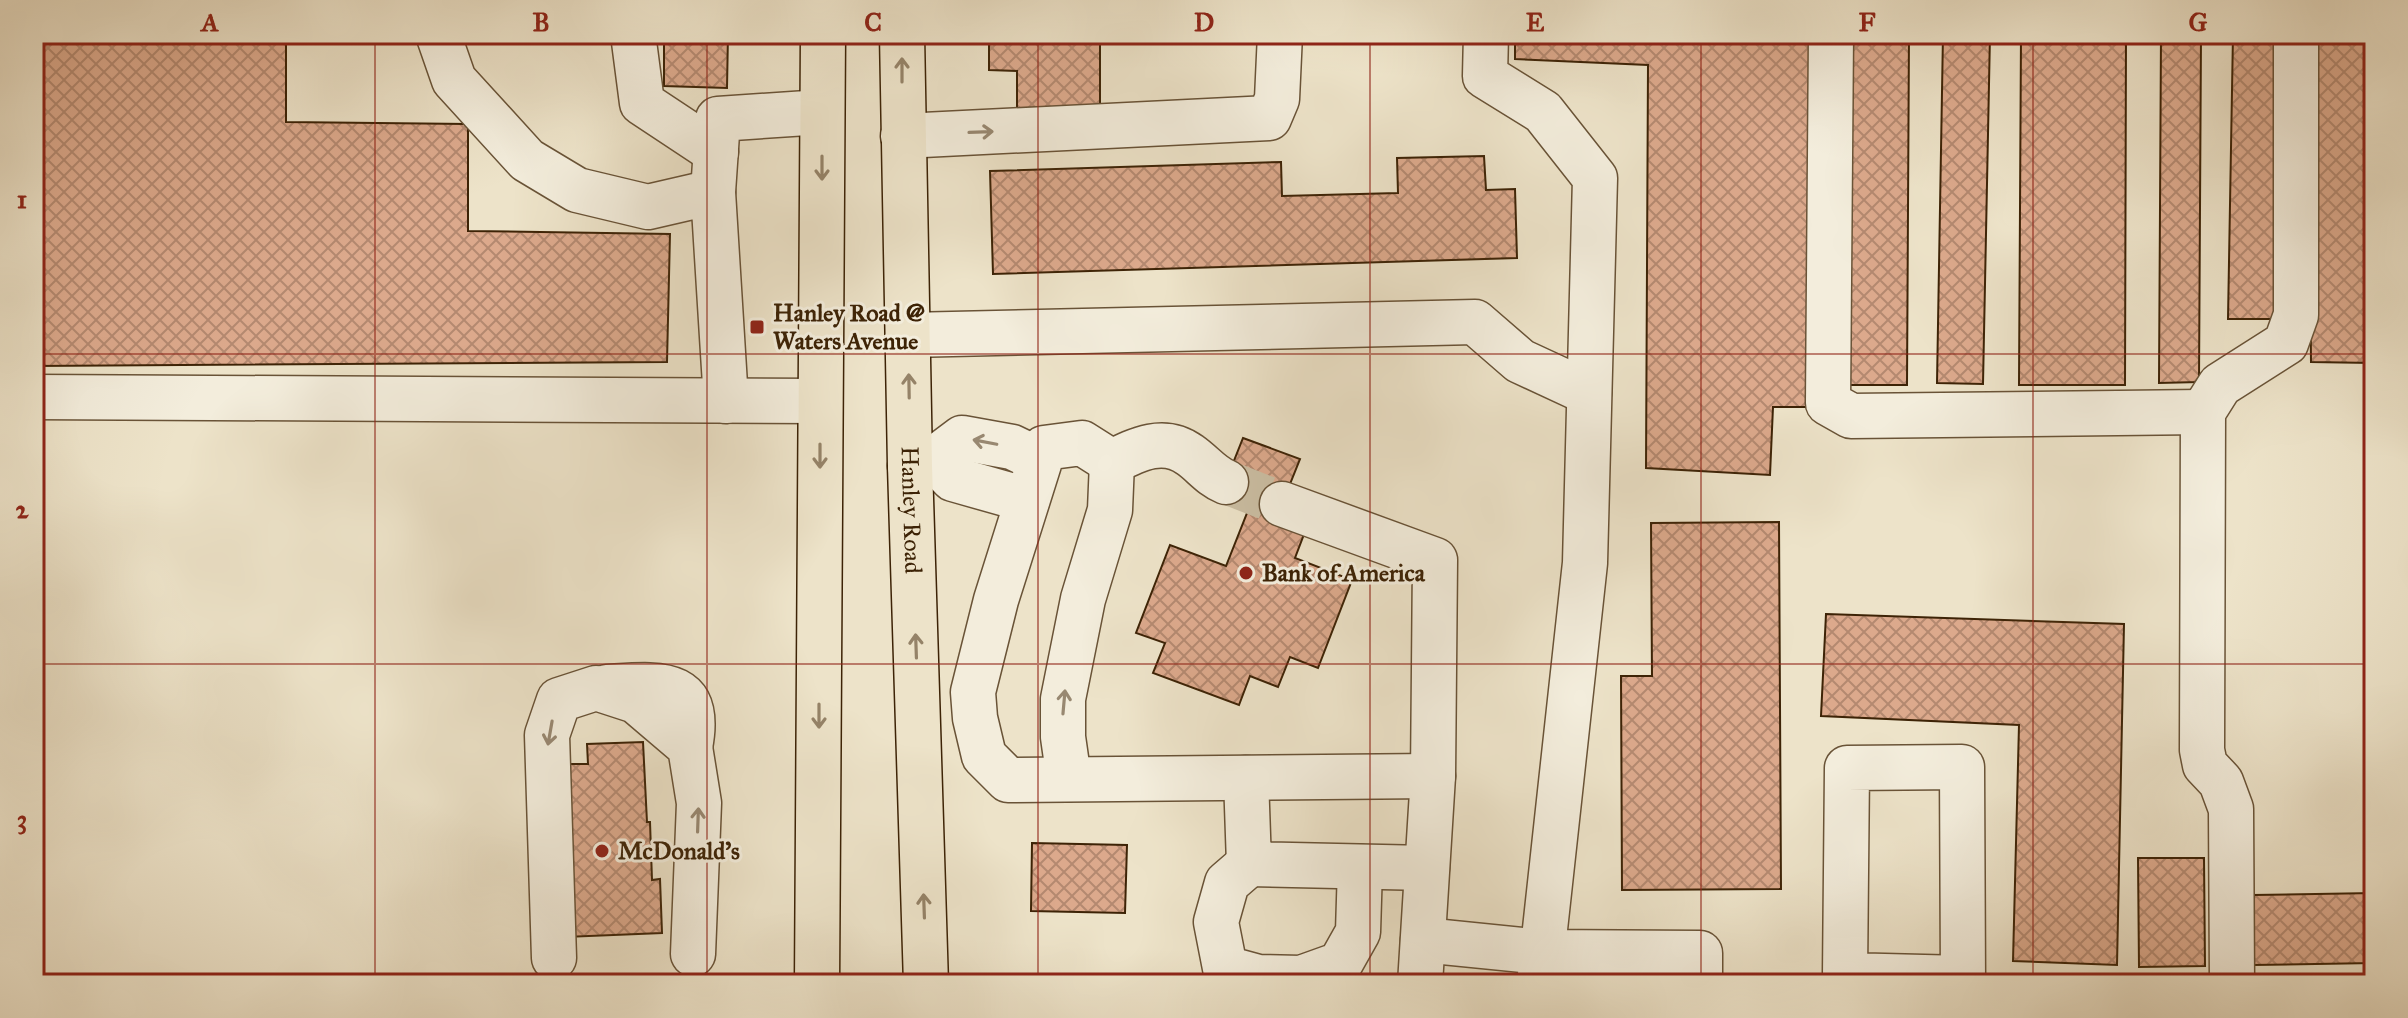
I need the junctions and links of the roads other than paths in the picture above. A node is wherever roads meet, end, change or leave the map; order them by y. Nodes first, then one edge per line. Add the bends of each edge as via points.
1 (438, 34) edge
2 (633, 34) edge
3 (823, 34) edge
4 (902, 34) edge
5 (1280, 34) edge
6 (1486, 34) edge
7 (1831, 34) edge
8 (2296, 34) edge
9 (822, 112) junction
10 (903, 136) junction
11 (714, 172) junction
12 (908, 335) junction
13 (1589, 393) junction
14 (34, 397) edge
15 (726, 401) junction
16 (820, 401) junction
17 (2203, 412) junction
18 (922, 462) junction
19 (1112, 462) junction
20 (1033, 480) junction
21 (1226, 482) tunnel mouth
22 (1282, 504) tunnel mouth
23 (1433, 776) junction
24 (1246, 778) junction
25 (1069, 779) junction
26 (1249, 864) junction
27 (1360, 867) junction
28 (1427, 868) junction
29 (1423, 940) junction
30 (693, 954) dead end
31 (554, 958) dead end
32 (1540, 968) edge
33 (1963, 981) edge
34 (817, 984) edge
35 (926, 984) edge
36 (1420, 984) edge
37 (1700, 984) edge
38 (2232, 984) edge

1 - 11 lane via 454,80 527,160 577,190 648,207
2 - 11 lane via 642,103
3 - 9 main road
10 -> 4 main road, Hanley Road
10 -> 5 lane via 1269,118 1277,99
6 - 13 lane via 1485,76 1543,112 1595,178
7 - 17 lane via 1828,403 1851,416
8 - 17 lane via 2296,315 2286,343 2220,385
9 - 11 lane via 718,119
9 -> 16 main road
10 - 12 main road, Hanley Road
11 - 15 lane
12 - 13 lane via 1475,322 1520,361
18 -> 12 main road, Hanley Road
13 - 32 lane via 1585,563
14 - 15 lane
15 - 16 lane
16 -> 34 main road
17 - 38 lane via 2202,750 2231,809
18 - 20 lane via 962,438 1012,447
35 -> 18 main road, Hanley Road
19 - 20 lane via 1082,443 1044,448
19 - 21 lane via 1165,443 1189,453
25 -> 19 lane via 1063,699 1083,599 1110,510
20 - 25 lane via 973,692 975,718 984,756 1008,780
22 - 23 lane via 1435,560
23 - 24 lane
23 - 28 lane
24 - 25 lane
24 - 26 lane
26 - 27 lane
26 - 27 lane via 1227,883 1216,922 1225,968 1258,977 1301,978 1340,964 1358,932
27 - 28 lane
28 - 29 lane
29 - 32 lane
29 - 36 lane
30 -> 31 lane via 699,803 690,747 636,701 596,688 559,700 547,735
32 - 37 lane via 1700,953
33 - 33 lane via 1962,767 1847,768 1845,975

